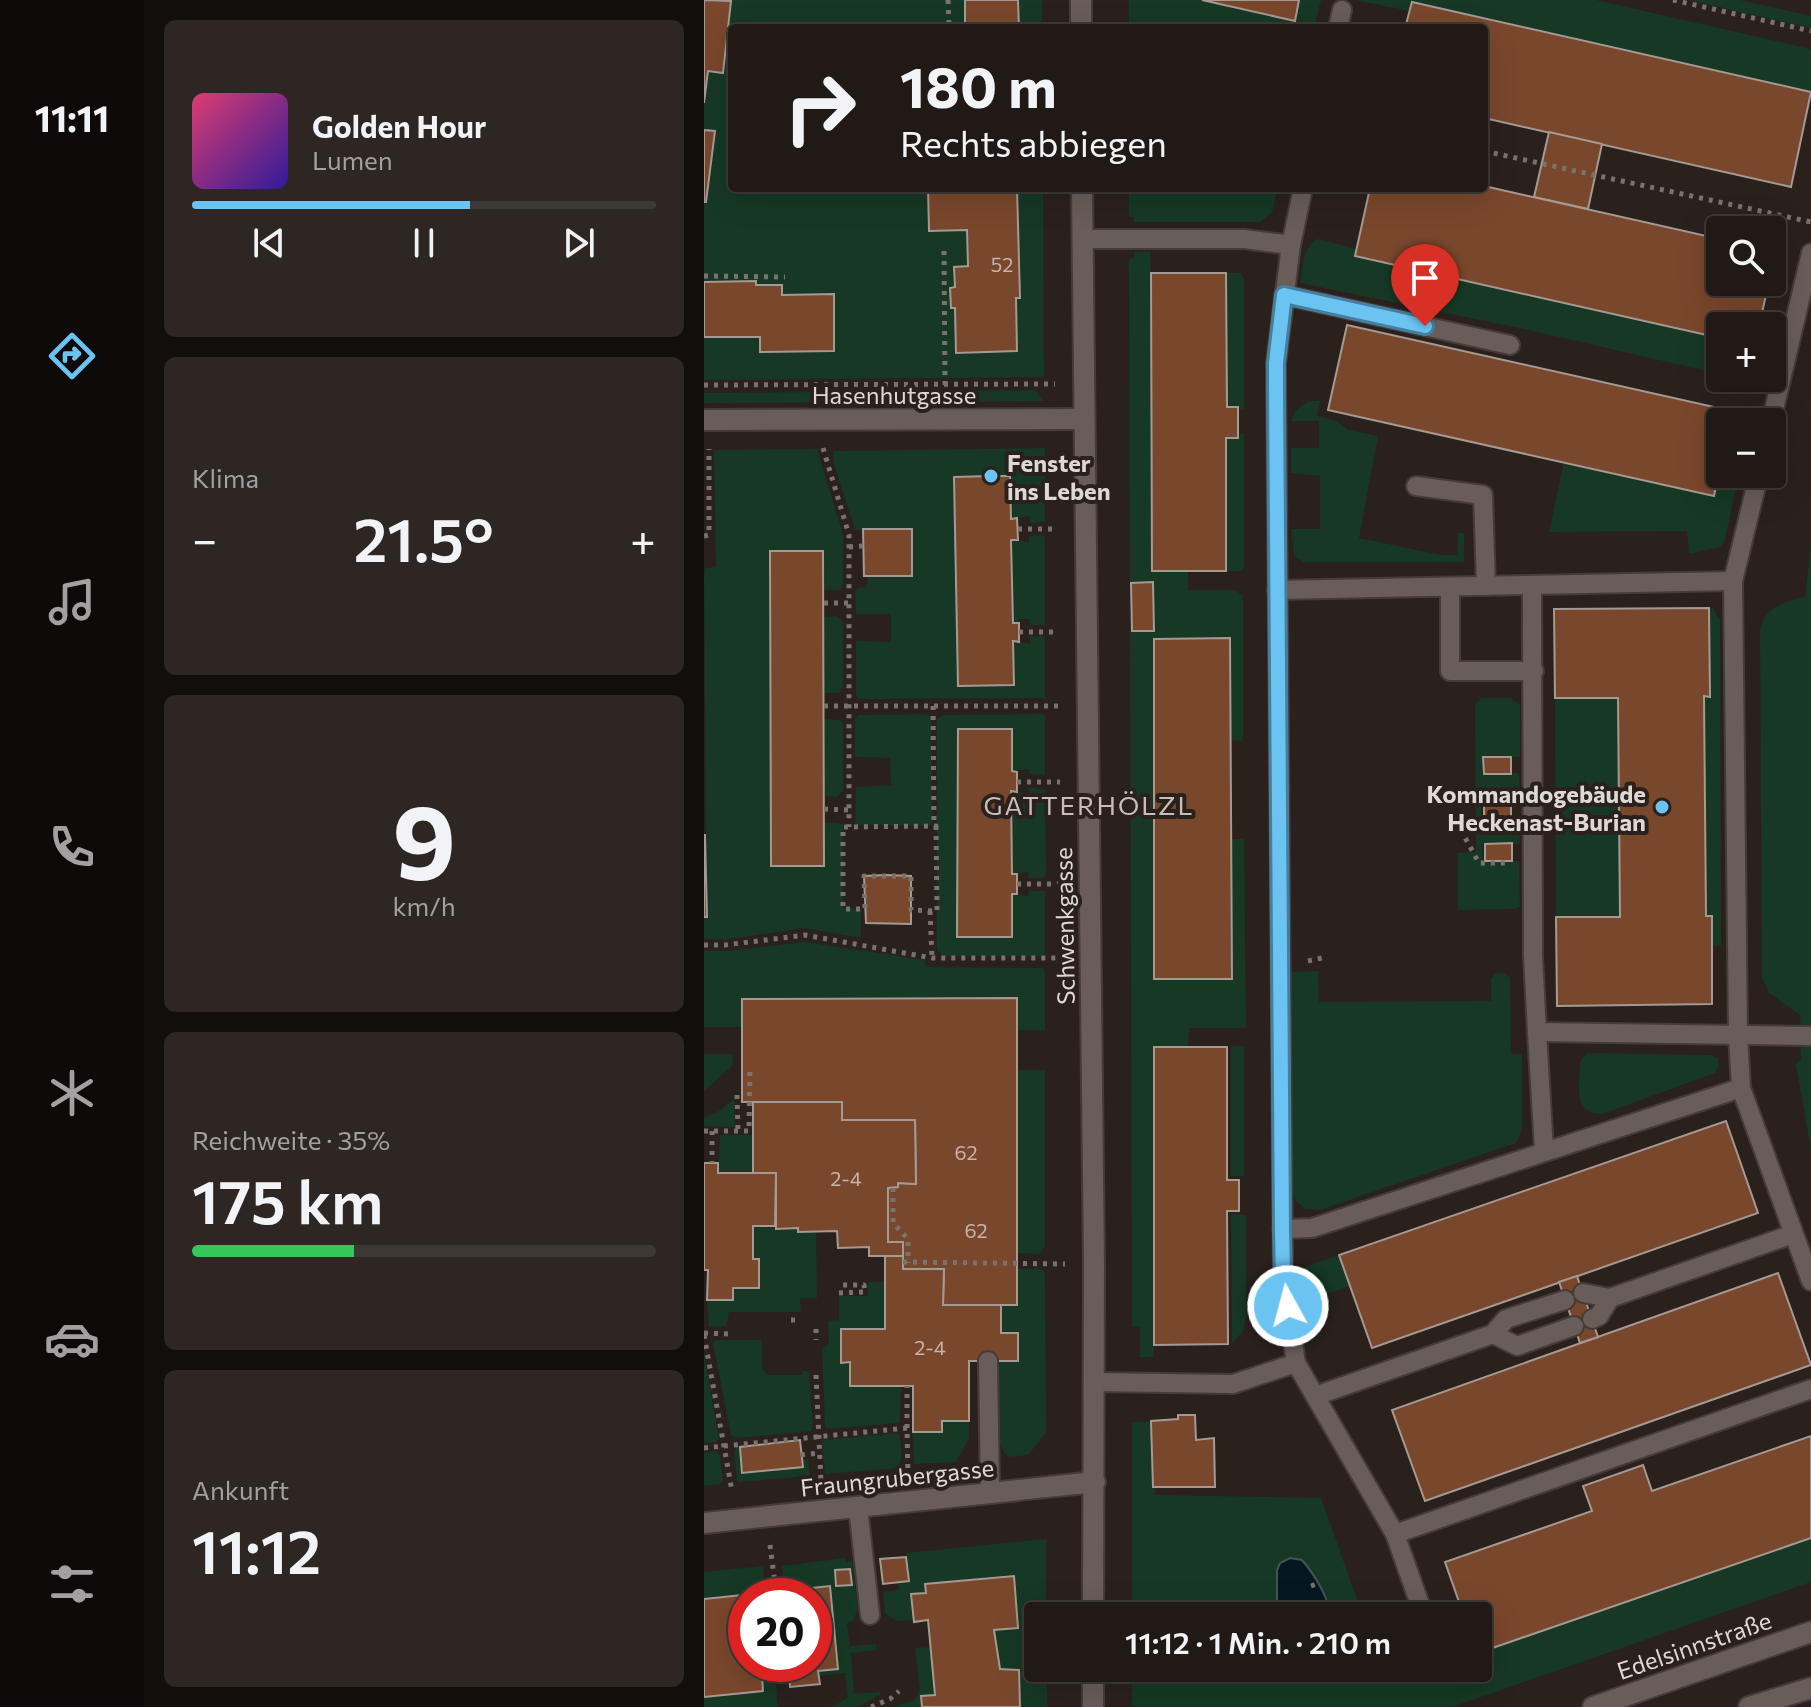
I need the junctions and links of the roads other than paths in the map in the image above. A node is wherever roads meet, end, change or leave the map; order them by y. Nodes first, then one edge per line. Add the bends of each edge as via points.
1 (1081, 0) edge
2 (1081, 24) edge
3 (1082, 192) edge
4 (1302, 192) edge
5 (1082, 239) junction
6 (1291, 245) junction
7 (1811, 253) edge
8 (1284, 295) junction
9 (1510, 345) dead end
10 (1774, 408) edge
11 (1083, 419) junction
12 (706, 420) edge
13 (1416, 486) dead end
14 (1756, 488) edge
15 (1733, 581) junction
16 (1486, 586) junction
17 (1532, 586) junction
18 (1450, 587) junction
19 (1277, 590) junction
20 (1534, 671) junction
21 (1537, 1032) junction
22 (1738, 1035) junction
23 (1811, 1036) edge
24 (1741, 1088) junction
25 (1544, 1151) junction
26 (1282, 1229) junction
27 (1793, 1234) junction
28 (1811, 1281) edge
29 (1583, 1293) dead end
30 (1610, 1298) junction
31 (1565, 1300) dead end
32 (1592, 1319) dead end
33 (1574, 1326) dead end
34 (1493, 1334) junction
35 (988, 1361) dead end
36 (1296, 1363) junction
37 (1094, 1382) junction
38 (1811, 1389) edge
39 (1315, 1396) junction
40 (1095, 1482) junction
41 (982, 1494) junction
42 (858, 1507) junction
43 (704, 1523) edge
44 (1395, 1534) junction
45 (1093, 1602) edge
46 (1419, 1602) edge
47 (870, 1615) dead end
48 (1811, 1632) edge
49 (1093, 1682) edge
50 (1811, 1688) edge
51 (1093, 1707) edge
52 (1593, 1707) edge
53 (1749, 1707) edge

1 - 2 street
3 - 5 street, Schwenkgasse
4 - 6 lane
5 - 6 lane via 1244,239
5 - 11 street, Schwenkgasse
6 - 8 lane
7 - 10 lane
8 - 9 lane
8 - 19 lane via 1276,363
11 - 12 street, Hasenhutgasse
11 - 37 street, Schwenkgasse
13 - 16 lane via 1483,495
14 - 15 lane
15 - 17 lane
15 - 22 lane
16 - 17 lane
16 - 18 lane
17 - 20 lane
18 - 19 lane
18 - 20 lane via 1450,671
19 - 26 lane
20 - 21 lane
21 - 22 lane
21 - 25 lane
22 - 23 lane
22 - 24 lane
24 - 25 lane
24 - 27 lane
25 - 26 lane via 1312,1228
26 - 36 lane
27 - 28 lane
27 - 30 lane
29 - 30 lane
30 - 32 lane
31 - 34 lane via 1506,1319
33 - 34 lane via 1517,1346
34 - 39 lane
35 - 41 lane
36 - 37 lane via 1233,1384
36 - 39 lane
37 - 40 street, Schwenkgasse
38 - 44 lane
39 - 44 lane
40 - 41 street, Fraungrubergasse
40 - 45 street, Schwenkgasse
41 - 42 street, Fraungrubergasse
42 - 43 street, Fraungrubergasse
42 - 47 lane
44 - 46 lane
48 - 52 street, Edelsinnstraße
49 - 51 street
50 - 53 street

